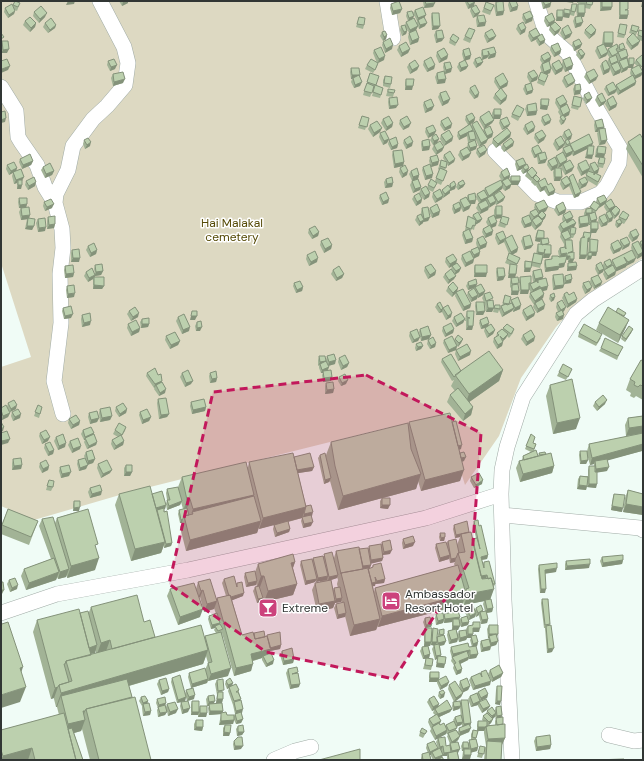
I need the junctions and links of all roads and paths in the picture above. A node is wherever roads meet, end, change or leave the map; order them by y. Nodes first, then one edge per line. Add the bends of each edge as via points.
1 (100, 1) edge
2 (387, 1) edge
3 (536, 1) edge
4 (393, 38) dead end
5 (1, 87) edge
6 (495, 151) dead end
7 (55, 203) junction
8 (643, 268) edge
9 (63, 414) dead end
10 (501, 494) junction
11 (502, 515) junction
12 (643, 530) edge
13 (1, 613) edge
14 (609, 735) dead end
15 (643, 740) edge
16 (312, 747) dead end
17 (274, 760) edge
18 (512, 760) edge

1 - 7 street via 127,54 125,85 93,119 73,146 68,170 56,194
2 - 4 street
3 - 6 street via 544,27 551,38 568,53 620,148 619,163 601,193 581,202 558,202 537,194
5 - 7 street via 16,111 18,137 37,165 45,187
7 - 9 street via 62,229 63,248 60,274 61,323 54,381
8 - 10 street via 576,314 523,397 502,470
10 - 11 street
10 - 13 street via 426,518 188,570 57,594
11 - 12 street
11 - 18 street
14 - 15 street via 634,741
16 - 17 street

